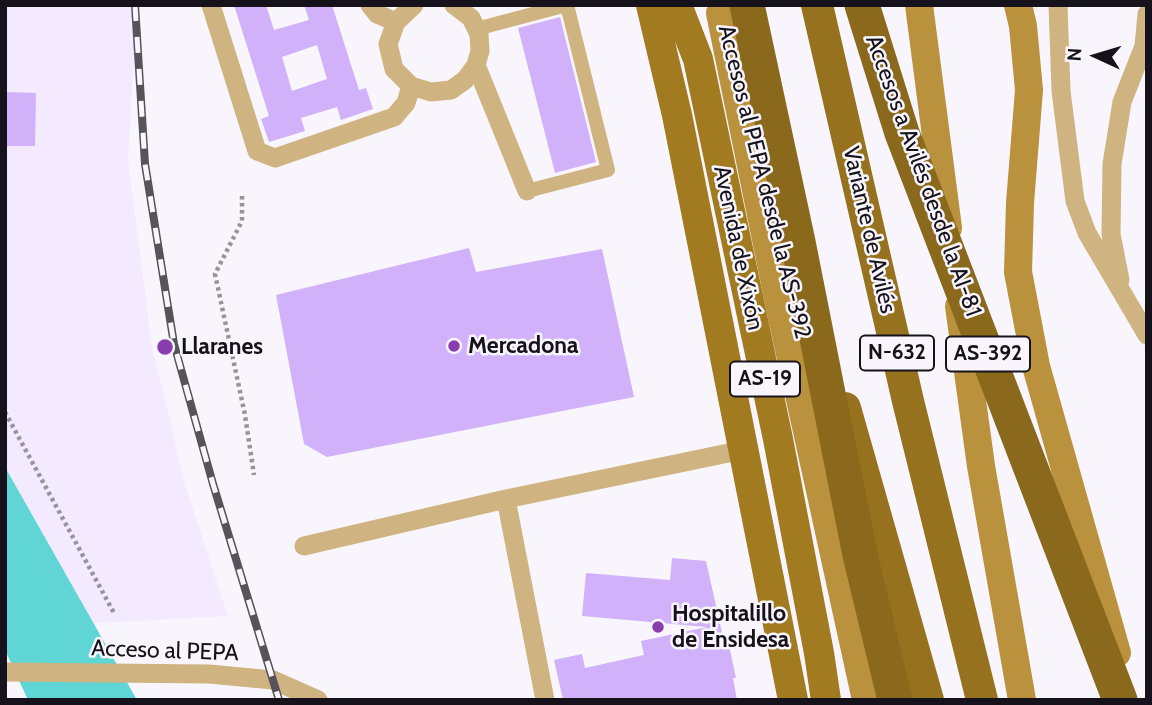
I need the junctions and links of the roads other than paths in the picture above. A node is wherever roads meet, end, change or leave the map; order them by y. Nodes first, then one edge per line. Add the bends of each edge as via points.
1 (211, 5) edge
2 (370, 5) edge
3 (414, 5) edge
4 (651, 5) edge
5 (677, 5) edge
6 (817, 5) edge
7 (862, 5) edge
8 (919, 5) edge
9 (1018, 5) edge
10 (1058, 5) edge
11 (457, 6) edge
12 (728, 8) edge
13 (1147, 14) edge
14 (396, 22) junction
15 (476, 29) junction
16 (476, 65) junction
17 (411, 86) junction
18 (527, 191) joint
19 (797, 242) junction
20 (1123, 295) junction
21 (1147, 335) edge
22 (743, 450) junction
23 (506, 499) junction
24 (304, 546) dead end
25 (860, 555) junction
26 (5, 672) edge
27 (318, 700) edge
28 (545, 700) edge
29 (793, 700) edge
30 (826, 700) edge
31 (866, 700) edge
32 (895, 700) edge
33 (928, 700) edge
34 (982, 700) edge
35 (1022, 700) edge
36 (1120, 700) edge
37 (1130, 700) edge

1 - 17 street via 257,151 275,158 394,117 407,103
2 - 14 street via 377,14
3 - 14 street
4 - 22 main road, Avenida de Xixón / AS-19
5 - 30 main road, Avenida de Xixón / AS-19 via 698,59 778,439
6 - 34 highway, Variante de Avilés / N-632
7 - 36 highway, Accesos a Avilés desde la AI-81 / AS-392 via 902,133
8 - 35 main road via 981,466
9 - 37 main road via 1029,90 1018,272 1036,366
10 - 20 street via 1061,91 1075,201 1087,233
11 - 15 street
12 - 19 highway
12 - 25 main road, Accesos al PEPA desde la AS-392
12 - 31 main road, Accesos al PEPA desde la AS-392 via 780,308
13 - 20 street via 1144,46 1122,102 1112,164 1111,233
14 - 17 street via 388,44 394,69
15 - 16 street via 480,51
15 - 18 street via 567,5 608,170
16 - 17 street via 466,80 451,90 430,92
16 - 18 street
19 - 25 highway
19 - 33 highway, N-632
20 - 21 street
22 - 23 street
22 - 29 main road, Avenida de Xixón / AS-19
23 - 24 street
23 - 28 street
25 - 32 highway
26 - 27 street, Acceso al PEPA via 209,674 273,680

